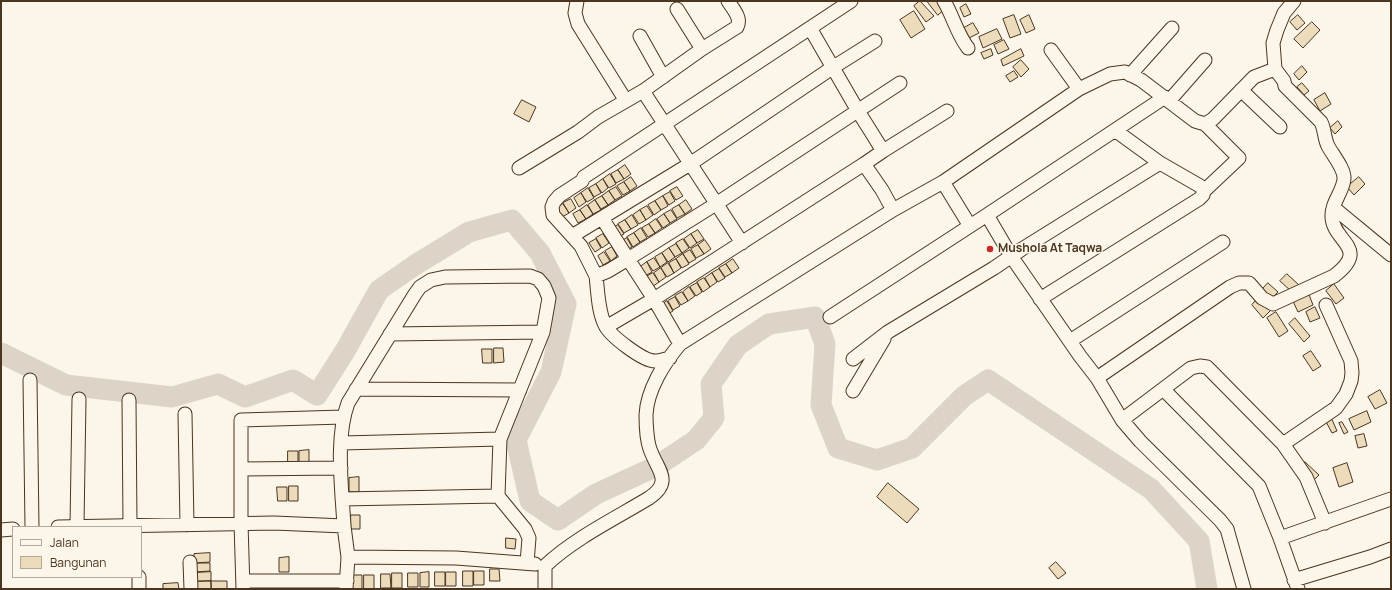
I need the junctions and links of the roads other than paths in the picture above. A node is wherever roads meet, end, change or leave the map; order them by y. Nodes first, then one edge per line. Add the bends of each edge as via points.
1 (577, 1) edge
2 (728, 1) edge
3 (851, 1) edge
4 (944, 1) edge
5 (1294, 1) edge
6 (677, 10) dead end
7 (810, 28) junction
8 (1172, 28) dead end
9 (640, 36) dead end
10 (875, 41) dead end
11 (968, 48) dead end
12 (702, 49) junction
13 (1051, 50) dead end
14 (1205, 60) dead end
15 (832, 68) junction
16 (1275, 69) junction
17 (1130, 75) junction
18 (663, 77) junction
19 (900, 83) dead end
20 (1079, 89) junction
21 (1241, 90) junction
22 (643, 91) junction
23 (1167, 99) junction
24 (626, 101) junction
25 (947, 111) dead end
26 (858, 112) junction
27 (1205, 124) junction
28 (664, 125) junction
29 (1280, 127) dead end
30 (1116, 131) junction
31 (883, 151) junction
32 (1160, 163) junction
33 (690, 164) junction
34 (864, 164) junction
35 (519, 168) dead end
36 (943, 182) junction
37 (1204, 190) junction
38 (716, 204) junction
39 (1334, 208) junction
40 (893, 210) junction
41 (987, 215) junction
42 (602, 218) junction
43 (970, 226) junction
44 (572, 236) junction
45 (1223, 242) dead end
46 (742, 243) junction
47 (1011, 256) junction
48 (1391, 256) edge
49 (628, 259) junction
50 (596, 276) junction
51 (654, 299) junction
52 (1040, 299) junction
53 (1326, 305) dead end
54 (830, 317) dead end
55 (606, 327) junction
56 (543, 332) junction
57 (888, 332) junction
58 (390, 334) junction
59 (1070, 341) junction
60 (680, 344) junction
61 (670, 358) junction
62 (853, 359) dead end
63 (1097, 378) junction
64 (30, 380) dead end
65 (356, 389) junction
66 (1163, 389) junction
67 (520, 390) junction
68 (853, 391) dead end
69 (79, 399) dead end
70 (129, 400) dead end
71 (185, 414) dead end
72 (343, 417) junction
73 (1122, 420) junction
74 (500, 439) junction
75 (342, 443) junction
76 (1283, 444) junction
77 (341, 468) junction
78 (241, 469) junction
79 (498, 496) junction
80 (342, 499) junction
81 (1391, 499) edge
82 (241, 523) junction
83 (1325, 523) junction
84 (187, 525) junction
85 (32, 526) edge
86 (77, 526) edge
87 (136, 526) edge
88 (344, 526) junction
89 (12, 529) edge
90 (1, 530) edge
91 (1280, 538) junction
92 (1391, 549) edge
93 (348, 557) junction
94 (190, 562) dead end
95 (527, 563) junction
96 (550, 564) junction
97 (139, 578) edge
98 (243, 585) edge
99 (346, 585) edge
100 (1296, 585) edge
101 (139, 589) edge
102 (191, 589) edge
103 (545, 589) edge
104 (552, 589) edge
105 (1244, 589) edge

1 - 24 street via 575,13 578,24
2 - 12 street via 738,18 737,27
3 - 7 street
4 - 11 street via 960,39
5 - 16 street via 1284,14 1273,43
6 - 12 street
7 - 15 street
7 - 28 street
8 - 17 street
9 - 18 street
10 - 15 street
12 - 18 street
13 - 20 street
14 - 23 street
15 - 26 street
15 - 33 street
16 - 21 street via 1254,77
16 - 39 street via 1285,86 1321,122 1328,145 1345,177
17 - 20 street via 1125,72 1110,74
17 - 23 street
18 - 22 street
19 - 26 street
20 - 36 street
21 - 27 street
21 - 29 street
22 - 24 street
22 - 28 street
23 - 27 street via 1195,121
23 - 30 street
24 - 35 street
25 - 31 street
26 - 31 street
26 - 38 street
27 - 37 street via 1239,158
28 - 33 street
28 - 44 street via 584,177 554,202 553,215
30 - 32 street
30 - 41 street
31 - 34 street
32 - 37 street
32 - 47 street
33 - 38 street
33 - 42 street
34 - 40 street
34 - 46 street
36 - 40 street
36 - 43 street
37 - 52 street via 1199,199
38 - 46 street
38 - 49 street
39 - 48 street
39 - 63 street via 1334,224 1350,253 1349,261 1342,271 1274,304 1262,298 1249,283 1239,283
40 - 60 street
41 - 43 street
41 - 47 street
42 - 44 street
42 - 49 street
43 - 54 street
44 - 50 street via 581,246
45 - 59 street
46 - 51 street
47 - 52 street
47 - 57 street
49 - 50 street
49 - 51 street
50 - 55 street via 602,319
51 - 55 street
51 - 60 street
52 - 59 street
53 - 76 street via 1351,361 1351,381 1336,408
55 - 61 street via 614,336 648,360
56 - 58 street
56 - 58 street via 549,298 538,279 530,276 445,277 431,280 420,287
56 - 67 street
57 - 62 street
57 - 68 street
58 - 65 street
59 - 63 street
60 - 61 street
61 - 96 street via 655,383 646,416 649,448 662,474 661,487 656,494 573,544
63 - 73 street
64 - 85 street
65 - 67 street
65 - 72 street
66 - 73 street
66 - 76 street via 1191,368 1207,367
66 - 91 street via 1259,486
67 - 74 street
69 - 86 street
70 - 87 street
71 - 84 street
72 - 75 street
72 - 78 street via 241,420
73 - 105 street via 1227,529
74 - 75 street
74 - 79 street
75 - 77 street
76 - 83 street via 1307,478
77 - 78 street
77 - 80 street
78 - 82 street
79 - 80 street
79 - 95 street via 525,529 529,538
80 - 88 street
81 - 83 street
82 - 84 street
82 - 88 street
82 - 98 street
83 - 91 street
84 - 87 street
86 - 87 street
88 - 93 street
89 - 90 street
91 - 100 street
92 - 100 street
93 - 95 street via 456,558
93 - 99 street
94 - 102 street
95 - 96 street
96 - 103 street
96 - 104 street
97 - 101 street
98 - 99 street

